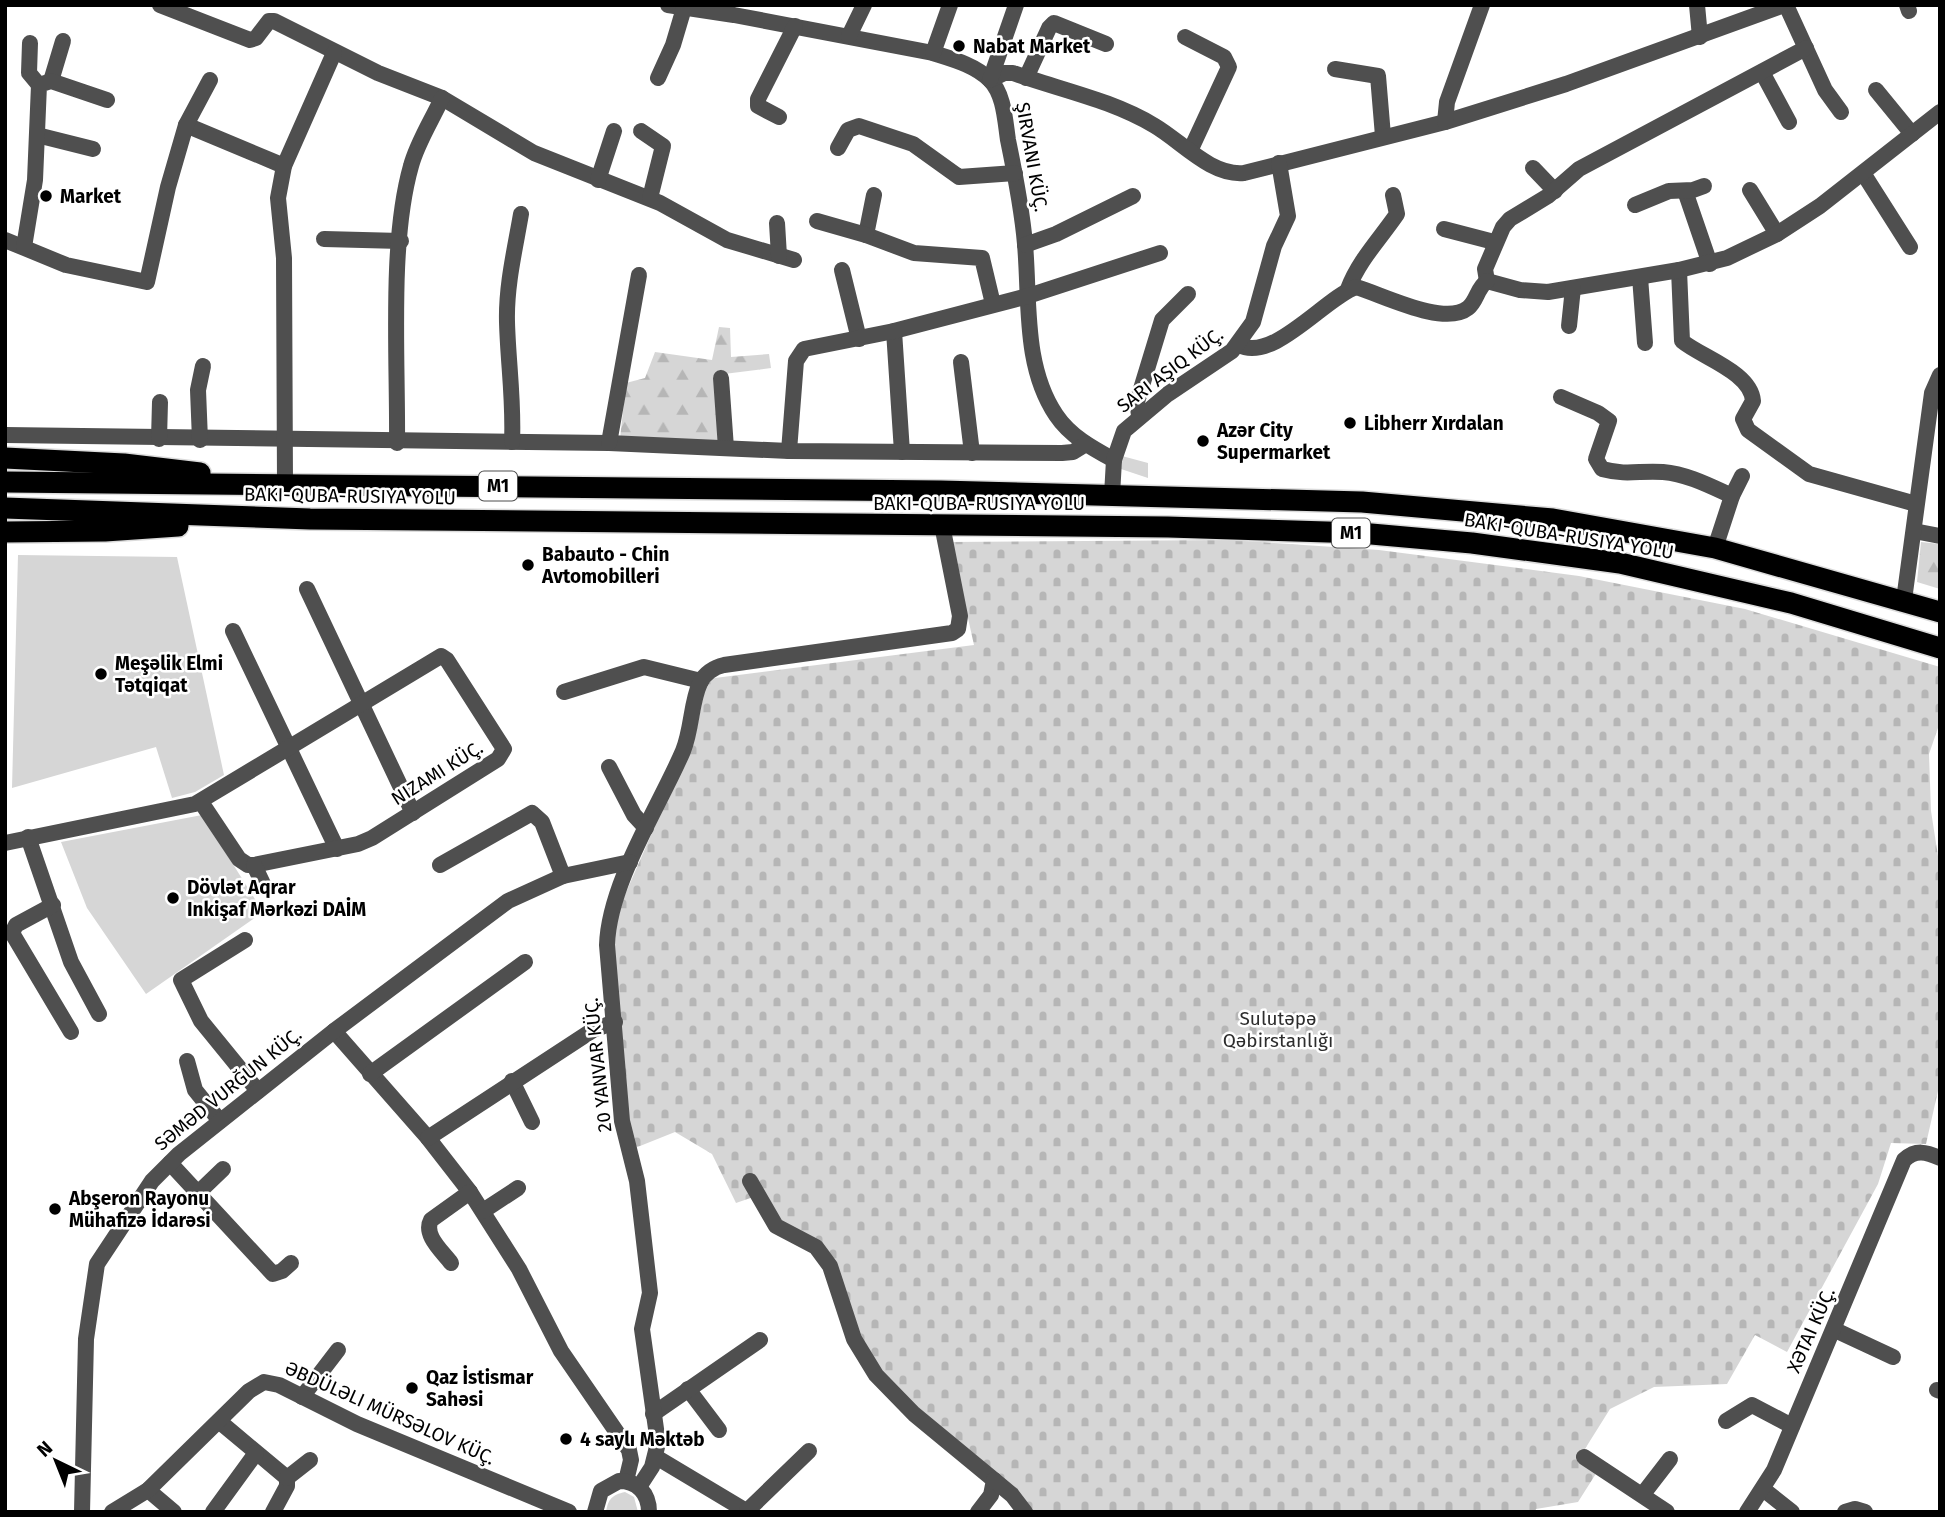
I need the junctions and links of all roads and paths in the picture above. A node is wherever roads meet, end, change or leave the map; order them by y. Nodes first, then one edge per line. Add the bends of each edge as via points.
1 (160, 5) edge
2 (864, 5) edge
3 (950, 5) edge
4 (1016, 5) edge
5 (1482, 5) edge
6 (1697, 5) edge
7 (1785, 5) edge
8 (676, 6) edge
9 (794, 26) junction
10 (849, 36) junction
11 (1185, 37) dead end
12 (1700, 37) junction
13 (63, 41) dead end
14 (30, 43) dead end
15 (1106, 44) dead end
16 (1807, 48) junction
17 (334, 53) junction
18 (933, 53) junction
19 (1335, 69) dead end
20 (1762, 72) junction
21 (658, 78) dead end
22 (1026, 78) junction
23 (210, 80) dead end
24 (990, 80) junction
25 (45, 83) junction
26 (1875, 90) dead end
27 (442, 98) junction
28 (107, 100) dead end
29 (1841, 112) dead end
30 (1940, 112) edge
31 (779, 117) dead end
32 (1445, 122) junction
33 (1789, 122) dead end
34 (186, 125) junction
35 (614, 131) dead end
36 (641, 131) dead end
37 (1912, 134) junction
38 (37, 135) junction
39 (1383, 136) junction
40 (838, 148) dead end
41 (93, 149) dead end
42 (1191, 149) junction
43 (1279, 163) junction
44 (284, 166) junction
45 (1533, 167) dead end
46 (1015, 173) junction
47 (1863, 173) junction
48 (598, 180) junction
49 (1704, 186) dead end
50 (1750, 190) dead end
51 (1555, 191) junction
52 (1685, 191) junction
53 (874, 195) dead end
54 (1393, 195) dead end
55 (1133, 196) dead end
56 (650, 198) junction
57 (1635, 205) dead end
58 (521, 214) dead end
59 (817, 221) dead end
60 (777, 223) dead end
61 (1444, 229) dead end
62 (1777, 234) junction
63 (866, 235) junction
64 (324, 239) dead end
65 (5, 240) edge
66 (401, 241) junction
67 (1494, 242) junction
68 (1025, 245) junction
69 (23, 247) junction
70 (1910, 247) dead end
71 (1160, 253) dead end
72 (1710, 264) junction
73 (842, 270) dead end
74 (1679, 270) junction
75 (639, 275) dead end
76 (1640, 277) junction
77 (1487, 281) junction
78 (1573, 288) junction
79 (1348, 289) junction
80 (1188, 294) dead end
81 (1028, 296) junction
82 (993, 304) junction
83 (1569, 326) dead end
84 (894, 331) junction
85 (859, 339) junction
86 (1645, 343) dead end
87 (1240, 345) junction
88 (961, 362) dead end
89 (203, 366) dead end
90 (1940, 375) edge
91 (721, 379) dead end
92 (1936, 393) edge
93 (1561, 397) dead end
94 (160, 402) dead end
95 (1139, 415) junction
96 (5, 435) edge
97 (159, 439) junction
98 (200, 440) junction
99 (285, 441) junction
100 (512, 442) junction
101 (397, 443) junction
102 (609, 443) junction
103 (1086, 444) junction
104 (726, 448) junction
105 (789, 451) junction
106 (902, 452) junction
107 (972, 453) junction
108 (5, 458) edge
109 (1114, 460) junction
110 (1742, 476) dead end
111 (5, 482) edge
112 (285, 484) junction
113 (1112, 495) junction
114 (1731, 496) junction
115 (1916, 504) junction
116 (5, 509) edge
117 (284, 518) junction
118 (942, 525) junction
119 (1914, 531) junction
120 (5, 532) edge
121 (1940, 536) edge
122 (1715, 548) junction
123 (307, 589) dead end
124 (1903, 600) junction
125 (1940, 612) edge
126 (233, 631) dead end
127 (1940, 649) edge
128 (701, 681) junction
129 (564, 692) dead end
130 (360, 705) junction
131 (287, 748) junction
132 (609, 767) dead end
133 (201, 802) junction
134 (413, 813) junction
135 (646, 828) junction
136 (28, 838) junction
137 (5, 843) edge
138 (337, 849) junction
139 (630, 862) junction
140 (254, 864) junction
141 (440, 866) dead end
142 (563, 876) junction
143 (263, 884) dead end
144 (53, 905) junction
145 (245, 940) dead end
146 (525, 962) dead end
147 (99, 1014) dead end
148 (615, 1022) junction
149 (334, 1031) junction
150 (71, 1032) dead end
151 (187, 1061) dead end
152 (370, 1074) junction
153 (512, 1081) junction
154 (258, 1091) junction
155 (220, 1121) junction
156 (532, 1122) dead end
157 (428, 1138) junction
158 (1940, 1158) edge
159 (170, 1163) junction
160 (223, 1169) dead end
161 (750, 1181) dead end
162 (518, 1188) dead end
163 (470, 1192) junction
164 (198, 1193) junction
165 (482, 1211) junction
166 (291, 1263) dead end
167 (452, 1263) dead end
168 (1835, 1330) junction
169 (760, 1340) dead end
170 (338, 1349) dead end
171 (1893, 1357) dead end
172 (688, 1389) junction
173 (302, 1396) junction
174 (653, 1414) junction
175 (220, 1422) junction
176 (1726, 1422) dead end
177 (1792, 1426) junction
178 (719, 1430) dead end
179 (809, 1451) dead end
180 (256, 1453) junction
181 (656, 1457) junction
182 (1584, 1457) dead end
183 (1670, 1459) dead end
184 (310, 1460) dead end
185 (288, 1478) junction
186 (994, 1480) junction
187 (632, 1484) junction
188 (1763, 1489) junction
189 (148, 1490) junction
190 (1643, 1494) junction
191 (748, 1511) edge
192 (82, 1512) edge
193 (112, 1512) edge
194 (174, 1512) edge
195 (213, 1512) edge
196 (273, 1512) edge
197 (569, 1512) edge
198 (594, 1512) edge
199 (649, 1512) edge
200 (978, 1512) edge
201 (1025, 1512) edge
202 (1667, 1512) edge
203 (1746, 1512) edge
204 (1792, 1512) edge
205 (1845, 1512) edge
206 (1865, 1512) edge

1 - 17 street via 250,40 269,21 274,22
2 - 10 street
3 - 18 street
4 - 24 street
5 - 32 street via 1447,102
6 - 12 street
7 - 12 street
7 - 16 street
8 - 9 street
8 - 21 street via 673,45
9 - 10 street
9 - 31 street via 758,99 758,106
10 - 18 street
11 - 42 street via 1224,57 1229,67
12 - 32 street
13 - 25 street
14 - 25 street via 29,73
15 - 22 street via 1054,23
16 - 20 street
16 - 29 street via 1825,90
17 - 27 street
17 - 44 street
18 - 24 street
19 - 39 street via 1378,76
20 - 33 street
20 - 51 street via 1589,163
22 - 24 street via 1008,72
22 - 42 street via 1138,116
23 - 34 street
24 - 46 street, ŞIRVANI KÜÇ. via 1000,96
25 - 28 street
25 - 38 street
26 - 37 street
27 - 48 street via 513,143
27 - 66 street via 411,164
30 - 37 street
32 - 39 street
34 - 44 street
34 - 69 street via 147,282 66,265
35 - 48 street
36 - 56 street via 663,146
37 - 47 street
38 - 41 street
38 - 69 street via 33,207
39 - 43 street
40 - 46 street via 848,130 859,126 925,149 959,177
42 - 43 street via 1228,173
43 - 87 street via 1288,216 1274,246 1253,322
44 - 99 street via 278,198 284,258
45 - 51 street
46 - 68 street, ŞIRVANI KÜÇ.
47 - 62 street
47 - 70 street
48 - 56 street
49 - 52 street
50 - 62 street
51 - 67 street via 1510,219
52 - 57 street via 1669,191
52 - 72 street
53 - 63 street
54 - 79 street via 1397,214 1371,247
55 - 68 street
56 - 60 street via 727,240 787,258
58 - 100 street via 507,321 514,404
59 - 63 street
61 - 67 street
62 - 72 street
63 - 82 street via 914,253 982,258
64 - 66 street
65 - 69 street
66 - 101 street
67 - 77 street via 1485,269
68 - 81 street, ŞIRVANI KÜÇ.
71 - 81 street
72 - 74 street
73 - 85 street
74 - 76 street
74 - 115 street via 1682,341 1723,365 1750,390 1753,401 1743,419 1748,430 1809,474
75 - 102 street
76 - 78 street
76 - 86 street
77 - 78 street via 1538,292
77 - 79 street via 1469,308 1453,313 1415,308 1356,287
78 - 83 street
79 - 87 street via 1312,318 1260,348 1249,350
80 - 95 street via 1162,320 1137,402
81 - 82 street
81 - 103 street, ŞIRVANI KÜÇ. via 1032,351 1045,395 1057,417
82 - 84 street
84 - 85 street
84 - 106 street
85 - 105 street via 811,345 799,353
87 - 95 street
88 - 107 street
89 - 98 street via 198,390
90 - 92 street
91 - 104 street
92 - 115 street
93 - 114 street via 1609,421 1596,459 1602,469 1633,475 1678,475
94 - 97 street
95 - 109 street via 1124,431
96 - 97 street
97 - 98 street
98 - 99 street
99 - 101 street
99 - 112 street
100 - 101 street
100 - 102 street
102 - 104 street
103 - 107 street via 1062,453
103 - 109 street, ŞIRVANI KÜÇ.
104 - 105 street
105 - 106 street
106 - 107 street
108 - 112 highway via 153,466
109 - 113 street
110 - 114 street
111 - 112 highway, M1
112 - 113 highway, M1
113 - 122 highway, M1 via 1260,497 1475,511 1553,519
114 - 122 street
115 - 119 street
116 - 117 highway, M1
117 - 118 highway, M1
117 - 120 highway via 105,531
118 - 127 highway, M1 via 1360,533 1548,551 1704,581
118 - 128 street via 960,616 958,629 946,635 724,665
119 - 121 street
119 - 124 street
122 - 124 highway, M1
123 - 130 street
124 - 125 highway, M1
126 - 131 street
128 - 129 street via 644,667
128 - 135 street, 20 YANVAR KÜÇ. via 683,751
130 - 131 street, NIZAMI KÜÇ.
130 - 134 street
130 - 134 street, NIZAMI KÜÇ. via 441,656 503,749 498,759
131 - 133 street, NIZAMI KÜÇ.
131 - 138 street
132 - 135 street via 634,815
133 - 136 street, NIZAMI KÜÇ.
133 - 140 street via 239,859
134 - 138 street, NIZAMI KÜÇ. via 372,838
135 - 139 street, 20 YANVAR KÜÇ.
136 - 137 street, NIZAMI KÜÇ.
136 - 144 street
138 - 140 street, NIZAMI KÜÇ.
139 - 142 street, SƏMƏD VURĞUN KÜÇ.
139 - 148 street, 20 YANVAR KÜÇ. via 608,935
140 - 143 street
141 - 142 street via 532,813 542,821
142 - 149 street, SƏMƏD VURĞUN KÜÇ. via 525,891 486,915
144 - 147 street via 71,962
144 - 150 street via 16,925 12,933
145 - 154 street via 181,980 201,1021
146 - 152 street
148 - 153 street via 593,1030
148 - 174 street, 20 YANVAR KÜÇ. via 622,1121 637,1181 650,1293 642,1329
149 - 152 street
149 - 154 street, SƏMƏD VURĞUN KÜÇ.
151 - 155 street via 195,1090
152 - 157 street
153 - 156 street
153 - 157 street
154 - 155 street, SƏMƏD VURĞUN KÜÇ.
155 - 159 street, SƏMƏD VURĞUN KÜÇ.
157 - 163 street
158 - 168 street, XƏTAI KÜÇ. via 1914,1152 1904,1160
159 - 164 street
159 - 192 street, SƏMƏD VURĞUN KÜÇ. via 152,1181 97,1264 86,1339
160 - 164 street
161 - 186 street via 776,1226 816,1247 830,1266 854,1339 876,1375 914,1414
162 - 165 street
163 - 165 street
163 - 167 street via 428,1226 429,1234
164 - 166 street via 273,1273
165 - 187 street via 519,1269 561,1351 629,1450
168 - 171 street
168 - 177 street, XƏTAI KÜÇ.
169 - 172 street
170 - 173 street
172 - 174 street
172 - 178 street
173 - 175 street, ƏBDÜLƏLI MÜRSƏLOV KÜÇ. via 264,1382
173 - 197 street, ƏBDÜLƏLI MÜRSƏLOV KÜÇ. via 357,1424
174 - 181 street, 20 YANVAR KÜÇ.
175 - 180 street
175 - 189 street, ƏBDÜLƏLI MÜRSƏLOV KÜÇ.
176 - 177 street via 1752,1405
177 - 188 street, XƏTAI KÜÇ.
179 - 191 street
180 - 185 street
180 - 195 street
181 - 187 street
181 - 191 street
182 - 190 street
183 - 190 street
184 - 185 street
185 - 196 street
186 - 200 street via 991,1495
186 - 201 street
187 - 198 street via 612,1483 601,1491
187 - 199 street via 647,1498
188 - 203 street, XƏTAI KÜÇ.
188 - 204 street
189 - 193 street, ƏBDÜLƏLI MÜRSƏLOV KÜÇ.
189 - 194 street
190 - 202 street
205 - 206 street

